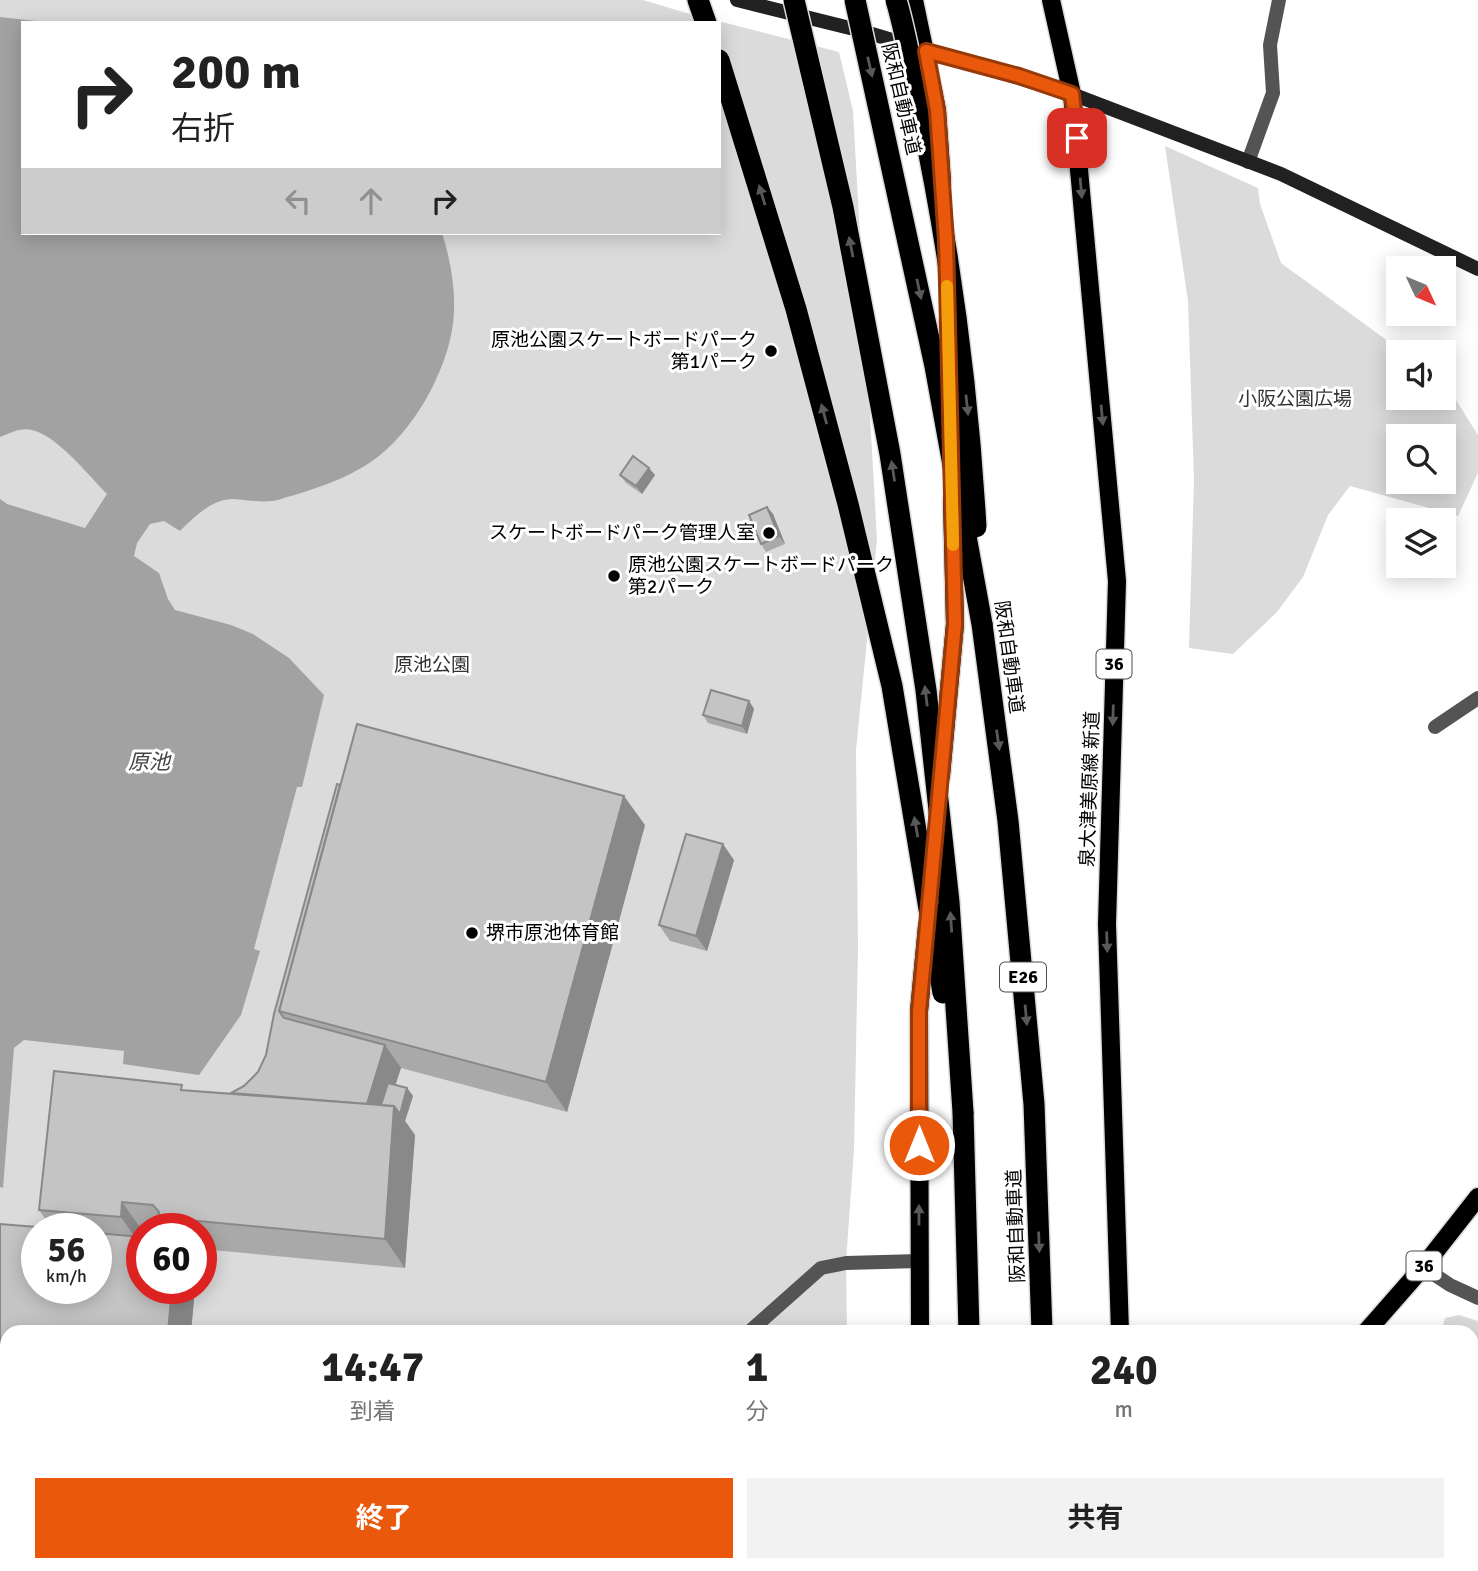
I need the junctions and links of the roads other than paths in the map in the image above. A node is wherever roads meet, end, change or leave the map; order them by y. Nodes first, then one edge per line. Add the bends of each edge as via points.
1 (698, 0) edge
2 (737, 0) edge
3 (794, 0) edge
4 (855, 0) edge
5 (896, 0) edge
6 (914, 0) edge
7 (1051, 0) edge
8 (1279, 0) edge
9 (705, 21) edge
10 (926, 51) junction
11 (721, 66) edge
12 (1072, 94) junction
13 (1248, 162) junction
14 (1478, 270) edge
15 (982, 624) junction
16 (1478, 698) edge
17 (1435, 727) dead end
18 (963, 1112) junction
19 (1478, 1197) edge
20 (919, 1261) junction
21 (1423, 1267) junction
22 (1478, 1298) edge
23 (758, 1325) edge
24 (919, 1325) edge
25 (969, 1325) edge
26 (1042, 1325) edge
27 (1120, 1325) edge
28 (1372, 1325) edge

1 - 9 highway
2 - 10 street
18 -> 3 highway, bridge via 948,888 926,690 892,467 844,207
4 -> 15 highway, 阪和自動車道 / E26, bridge via 935,366
5 -> 15 highway, bridge via 932,163 960,331
6 - 10 main road
7 - 12 main road, 泉大津美原線 新道 / 36
8 - 13 street via 1270,45 1273,93
10 - 12 street
20 -> 10 main road via 919,1012 955,624 946,241 937,110
18 -> 11 highway, bridge via 892,686 796,309
12 - 13 street
12 -> 27 main road, 泉大津美原線 新道 / 36 via 1116,581 1107,924
13 - 14 street
15 -> 26 highway, 阪和自動車道 / E26 via 1008,821 1034,1104
16 - 17 street
18 - 25 highway
19 - 21 main road, 36
20 - 23 street via 846,1262 821,1268
20 - 24 main road
21 - 22 street
21 - 28 main road, 36

